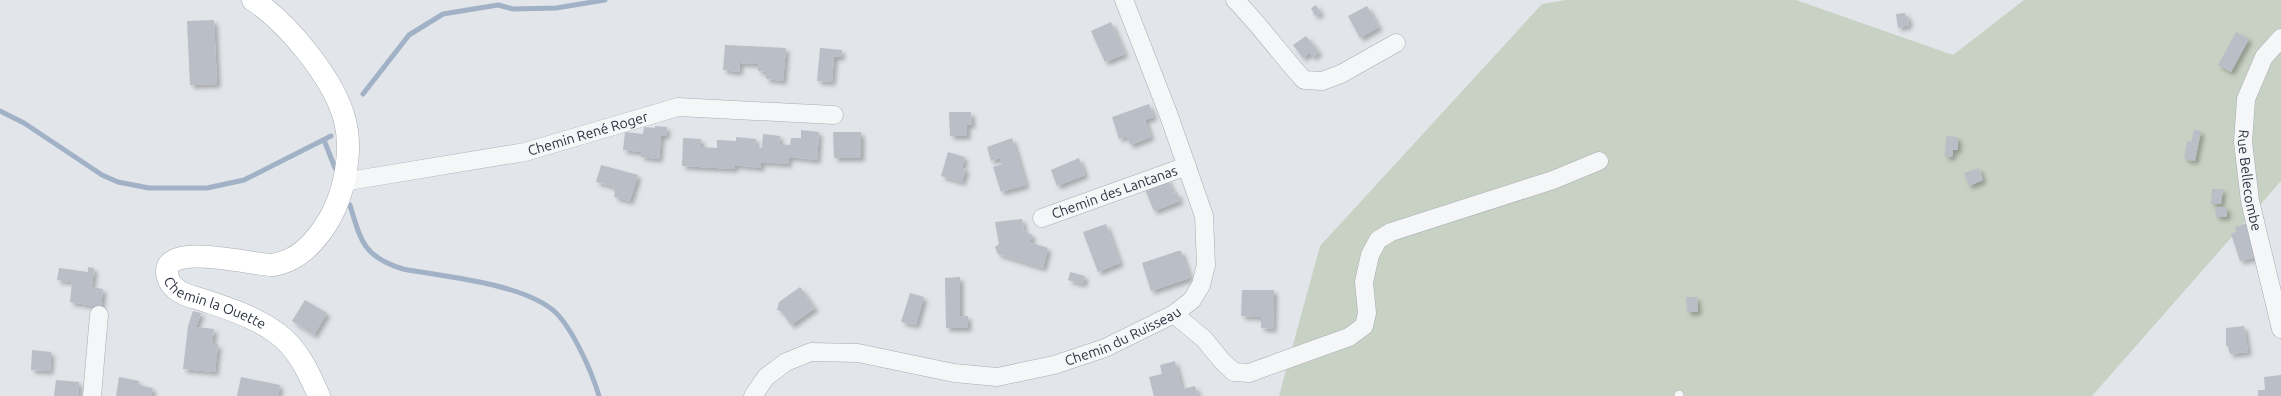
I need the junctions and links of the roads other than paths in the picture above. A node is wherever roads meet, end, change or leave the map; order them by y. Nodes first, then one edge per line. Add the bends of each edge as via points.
1 (253, 0) edge
2 (1124, 0) edge
3 (1234, 0) edge
4 (2281, 38) edge
5 (1396, 43) dead end
6 (834, 114) dead end
7 (1599, 161) dead end
8 (1186, 166) junction
9 (343, 182) junction
10 (1042, 218) dead end
11 (1174, 314) junction
12 (99, 315) dead end
13 (2281, 329) edge
14 (92, 396) edge
15 (319, 396) edge
16 (752, 396) edge

1 - 9 street, Chemin la Ouette via 299,41 338,102 345,119 346,130 347,156
2 - 8 street, Chemin du Ruisseau
3 - 5 street via 1255,20 1304,80 1322,81 1341,74
4 - 13 street, Rue Bellecombe via 2264,57 2246,99 2243,142 2250,201
6 - 9 street, Chemin René Roger via 678,107 524,152
7 - 11 street via 1553,180 1391,232 1378,240 1370,255 1364,282 1367,313 1364,326 1349,337 1286,360 1249,373 1234,372 1204,339
8 - 10 street, Chemin des Lantanas
8 - 11 street, Chemin du Ruisseau via 1204,216 1206,265 1201,285 1192,300
9 - 15 street, Chemin la Ouette via 329,220 310,244 293,258 274,265 190,256 177,258 168,266 169,281 179,292 246,315 263,323 282,337 302,362
11 - 16 street, Chemin du Ruisseau via 1105,348 1054,365 997,377 954,373 858,354 811,352 786,362 766,377
12 - 14 street

